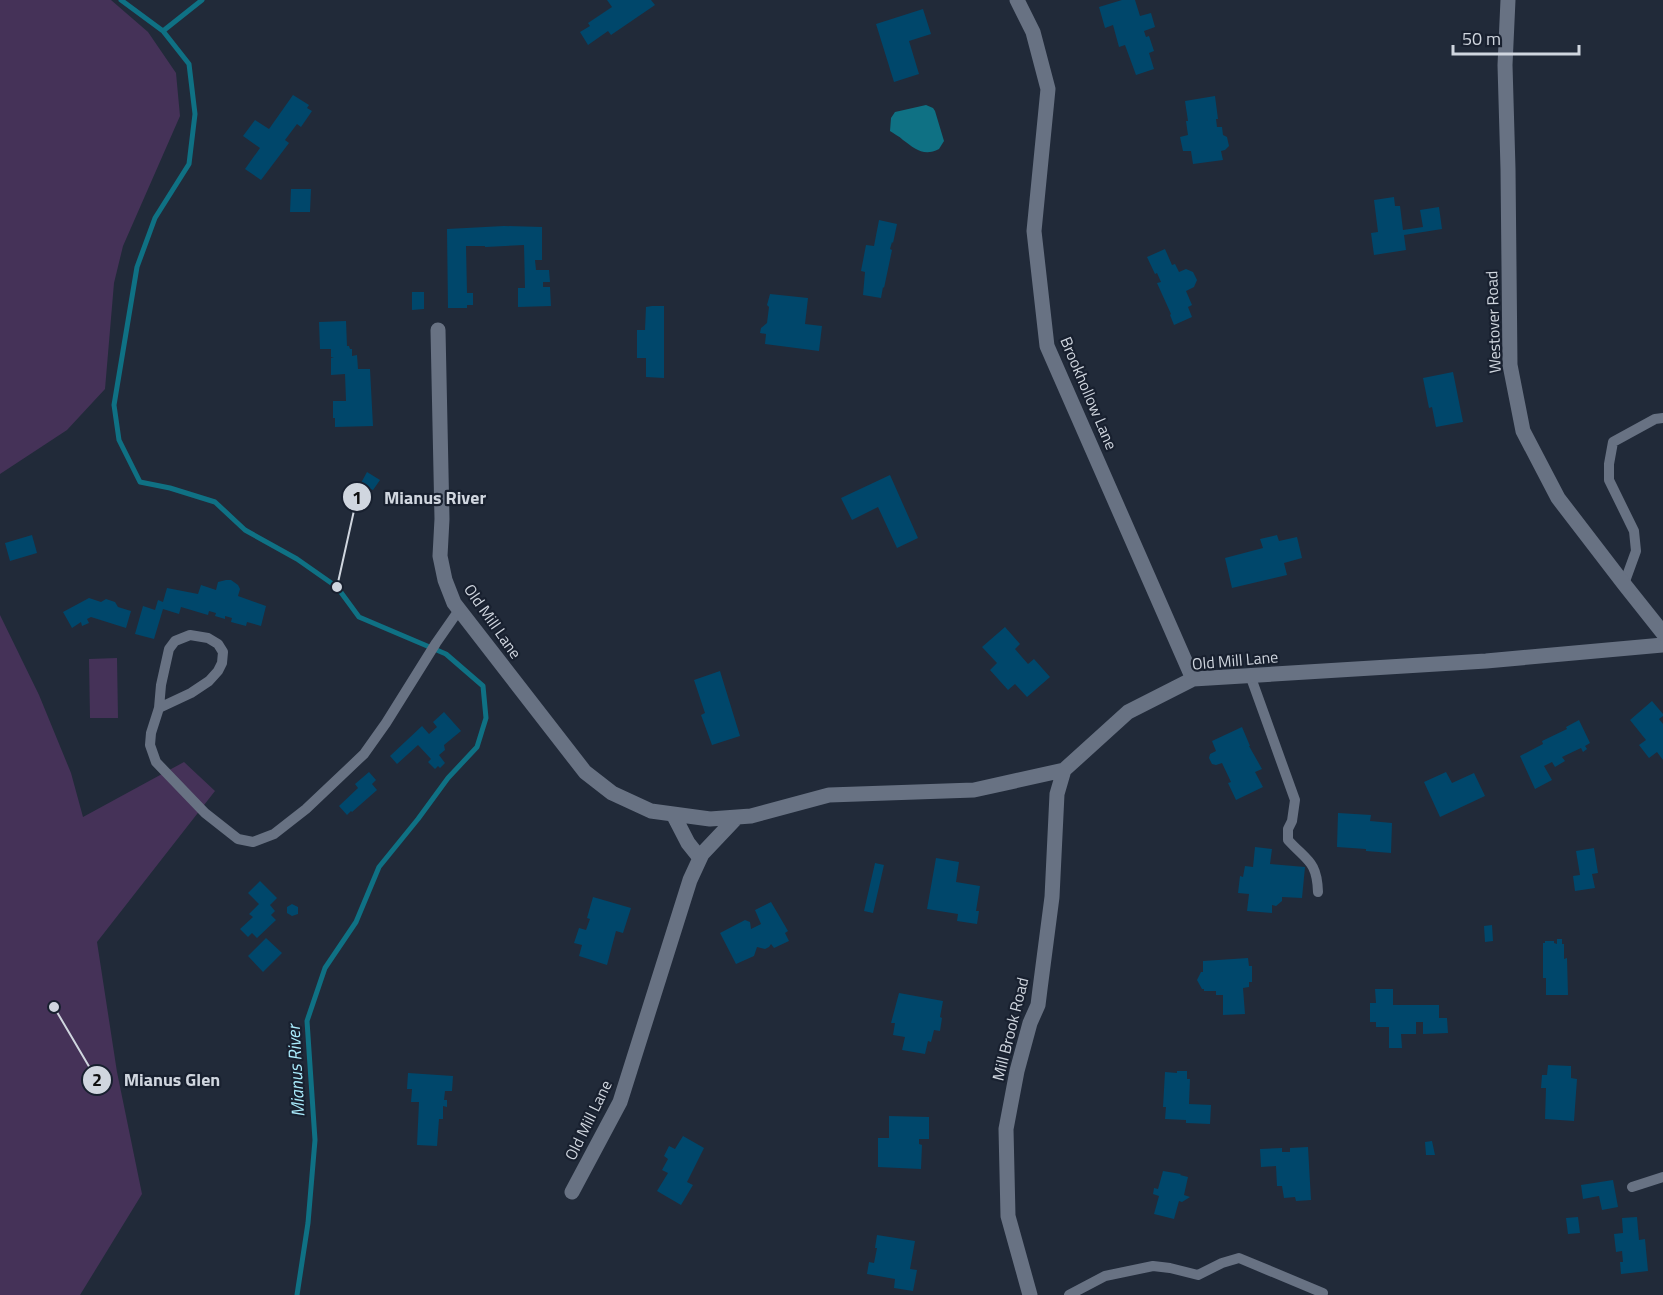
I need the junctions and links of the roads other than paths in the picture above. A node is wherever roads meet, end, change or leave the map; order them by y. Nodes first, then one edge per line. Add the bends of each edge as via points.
1 (1017, 0) edge
2 (1508, 0) edge
3 (438, 330) dead end
4 (1663, 418) edge
5 (1624, 584) junction
6 (459, 610) junction
7 (1663, 633) edge
8 (1663, 645) edge
9 (1250, 675) junction
10 (1193, 679) junction
11 (159, 708) junction
12 (1064, 770) junction
13 (673, 814) junction
14 (737, 817) junction
15 (700, 858) junction
16 (1318, 892) dead end
17 (1663, 1177) edge
18 (1632, 1187) dead end
19 (572, 1192) dead end
20 (1323, 1293) dead end
21 (1030, 1295) edge
22 (1069, 1295) edge

1 - 10 street, Brookhollow Lane via 1033,32 1048,89 1034,231 1047,346
2 - 5 street, Westover Road via 1505,65 1510,365 1523,431 1558,498
3 - 6 street, Old Mill Lane via 440,556 445,580
4 - 5 lane via 1613,442 1609,480 1636,538 1636,551
5 - 7 street, Westover Road
6 - 11 lane via 364,754 306,809 274,834 253,842 238,839 205,813 156,762 150,745
6 - 13 street, Old Mill Lane via 585,772 612,793 651,810
8 - 9 street, Old Mill Lane via 1486,661
9 - 10 street, Old Mill Lane
9 - 16 lane via 1295,800 1288,840 1314,869
10 - 12 street, Old Mill Lane via 1128,712
11 - 11 lane via 165,663 175,641 190,635 218,644 223,652 222,663 209,681
12 - 14 street, Old Mill Lane via 974,790 829,795
12 - 21 street, Mill Brook Road via 1057,794 1052,897 1038,1005 1017,1071 1006,1129 1008,1216
13 - 14 street, Old Mill Lane via 710,819
13 - 15 street
14 - 15 street, Old Mill Lane
15 - 19 street, Old Mill Lane via 620,1102
17 - 18 lane
20 - 22 lane via 1239,1258 1198,1275 1152,1266 1126,1271 1105,1276

